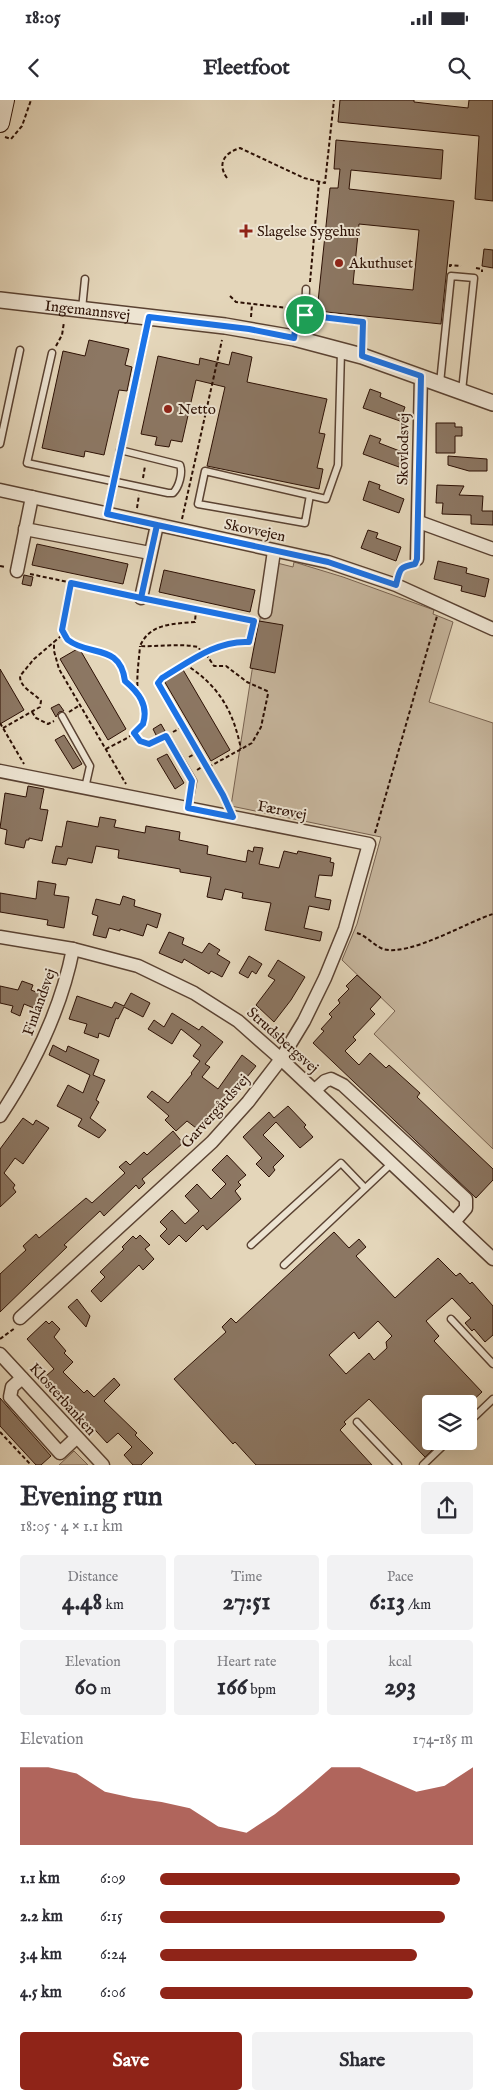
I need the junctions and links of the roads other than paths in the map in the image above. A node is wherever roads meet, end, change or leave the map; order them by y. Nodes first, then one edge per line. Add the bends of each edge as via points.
1 (5, 100) edge
2 (0, 123) edge
3 (85, 279) dead end
4 (306, 289) road end
5 (0, 300) edge
6 (74, 308) junction
7 (305, 315) junction
8 (149, 317) junction
9 (294, 338) junction
10 (20, 350) dead end
11 (341, 350) junction
12 (52, 353) road end
13 (362, 356) junction
14 (421, 376) junction
15 (440, 383) junction
16 (462, 391) junction
17 (493, 403) edge
18 (0, 444) edge
19 (120, 450) junction
20 (114, 481) junction
21 (0, 490) edge
22 (310, 495) junction
23 (32, 497) junction
24 (107, 514) junction
25 (419, 522) junction
26 (157, 525) junction
27 (25, 529) junction
28 (493, 549) edge
29 (274, 551) junction
30 (150, 553) junction
31 (417, 559) road end
32 (17, 571) road end
33 (141, 598) road end
34 (265, 612) dead end
35 (493, 629) edge
36 (62, 716) road end
37 (166, 736) road end
38 (0, 771) edge
39 (85, 788) junction
40 (188, 808) junction
41 (369, 844) joint
42 (0, 937) edge
43 (73, 949) junction
44 (281, 1058) junction
45 (315, 1090) junction
46 (2, 1108) edge
47 (392, 1163) junction
48 (365, 1188) junction
49 (454, 1222) junction
50 (251, 1244) dead end
51 (493, 1259) edge
52 (284, 1265) dead end
53 (20, 1318) road end
54 (451, 1319) dead end
55 (0, 1354) edge
56 (493, 1364) edge
57 (22, 1378) junction
58 (493, 1399) edge
59 (477, 1414) edge
60 (357, 1422) dead end
61 (76, 1438) junction
62 (439, 1450) edge
63 (102, 1465) edge
64 (398, 1465) edge
65 (423, 1465) edge

1 - 2 main road
3 - 6 lane
4 - 7 lane
5 - 6 street, Ingemannsvej
6 - 8 street, Ingemannsvej
7 - 9 lane via 296,323
7 - 13 lane via 363,322
8 - 9 street, Ingemannsvej
8 - 19 lane
9 - 11 street, Ingemannsvej
10 - 18 lane
11 - 13 street, Ingemannsvej
11 - 22 lane via 338,465 326,499
12 - 20 lane via 27,463
13 - 14 street, Ingemannsvej
14 - 15 street, Ingemannsvej
14 - 25 street, Skovlodsvej
15 - 16 street, Ingemannsvej
15 - 16 lane via 451,276 474,278
16 - 17 street, Ingemannsvej
19 - 20 lane
19 - 20 lane via 175,462 182,469 173,493
20 - 24 lane
21 - 23 street, Skovvejen
22 - 22 lane via 205,470 198,504 305,523
23 - 24 street, Skovvejen
23 - 27 street
24 - 26 street, Skovvejen
25 - 28 street
25 - 31 street, Skovlodsvej
26 - 29 street, Skovvejen
26 - 30 street
27 - 30 street
27 - 32 street
29 - 34 street
29 - 35 street, Skovvejen via 328,562 396,585
30 - 33 street
36 - 39 lane via 90,766
37 - 40 lane via 192,781
38 - 39 street, Færøvej
39 - 40 street, Færøvej
40 - 41 street, Færøvej
41 - 44 street, Garvergårdsvej via 345,929 325,978
42 - 43 street, Strudsbergsvej
43 - 44 street, Strudsbergsvej via 138,966 194,992 238,1021
43 - 46 street, Finlandsvej via 68,974 47,1032 26,1074
44 - 45 street, Strudsbergsvej
44 - 53 street, Garvergårdsvej via 212,1142
45 - 47 street, Strudsbergsvej
45 - 49 street via 331,1079 343,1086 466,1199 466,1208
47 - 48 lane
47 - 49 street, Strudsbergsvej
48 - 50 lane via 342,1162
48 - 52 lane
49 - 51 street, Strudsbergsvej
54 - 56 lane
55 - 57 street, Klosterbanken
57 - 61 street, Klosterbanken
57 - 61 street via 12,1387 10,1397 60,1453
58 - 59 lane
60 - 64 lane
61 - 63 street, Klosterbanken
62 - 65 lane

